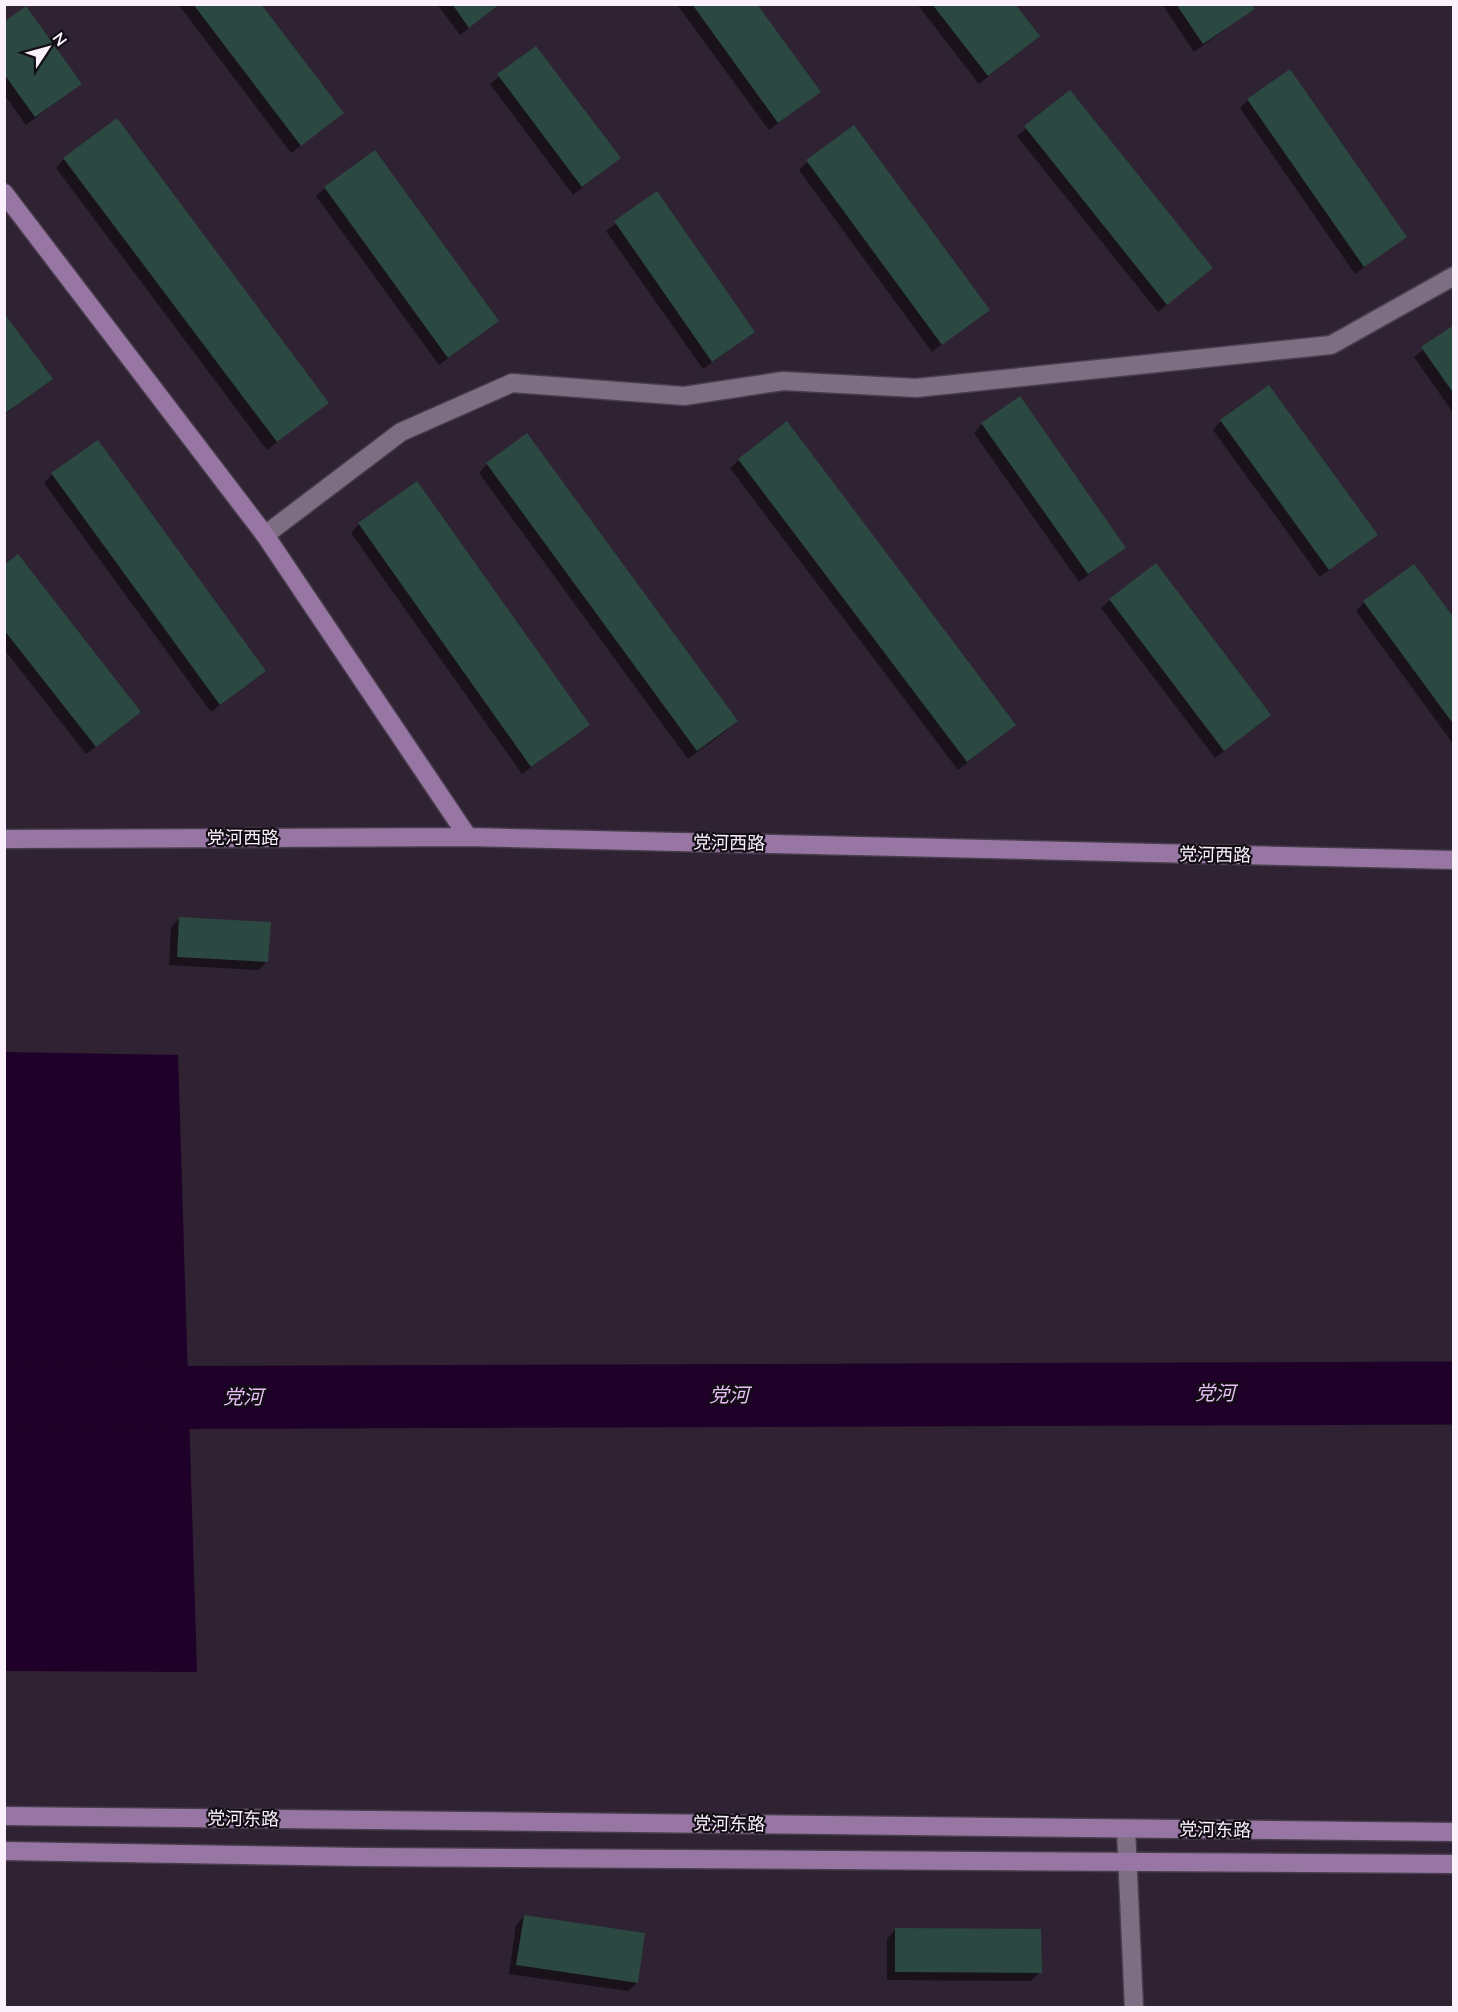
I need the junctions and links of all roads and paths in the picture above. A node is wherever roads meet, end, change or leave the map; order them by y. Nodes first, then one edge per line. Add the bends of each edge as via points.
1 (4, 193) edge
2 (1454, 276) edge
3 (265, 535) junction
4 (468, 837) junction
5 (4, 839) edge
6 (1454, 860) edge
7 (4, 1816) edge
8 (1126, 1829) junction
9 (1454, 1832) edge
10 (4, 1851) edge
11 (1126, 1861) junction
12 (1454, 1864) edge
13 (1134, 2007) edge

1 - 3 main road
2 - 3 street via 1331,345 916,388 783,381 684,396 513,383 401,432
3 - 4 main road
4 - 5 main road, 党河西路
4 - 6 main road, 党河西路
7 - 8 main road, 党河东路
8 - 9 main road, 党河东路
8 - 11 street
10 - 11 main road
11 - 12 main road
11 - 13 street

